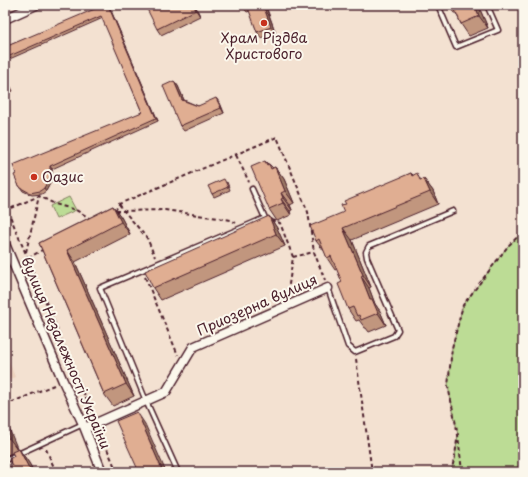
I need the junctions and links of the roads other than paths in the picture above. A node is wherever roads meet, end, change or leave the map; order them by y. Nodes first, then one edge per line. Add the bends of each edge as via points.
1 (36, 5) edge
2 (438, 5) edge
3 (487, 5) edge
4 (5, 19) edge
5 (252, 189) edge
6 (452, 211) dead end
7 (5, 244) edge
8 (328, 288) joint
9 (146, 401) junction
10 (84, 426) junction
11 (5, 460) edge
12 (102, 472) edge
13 (178, 472) edge

1 - 4 street
2 - 3 lane via 456,47 498,30
5 - 9 lane via 265,218 100,288
6 - 8 lane via 369,246 366,252 398,330 394,336 355,352 348,346
7 - 10 street, вулиця Незалежності України
8 - 9 street, Приозерна вулиця via 193,347 166,392
9 - 10 street, Приозерна вулиця
9 - 13 lane
10 - 11 lane
10 - 12 street, вулиця Незалежності України

